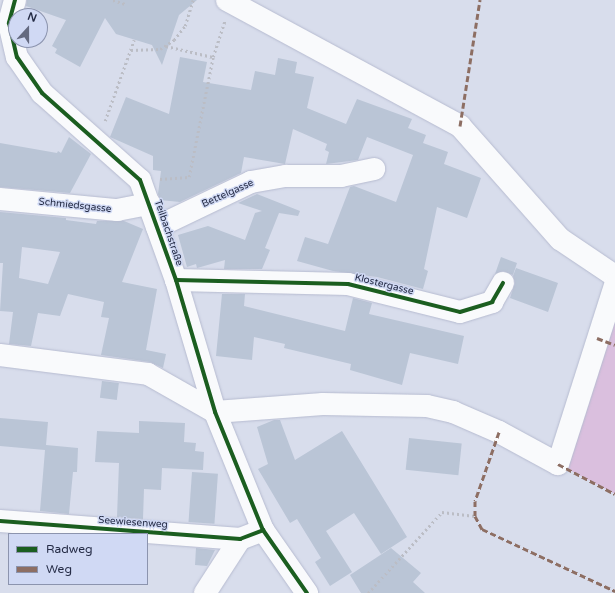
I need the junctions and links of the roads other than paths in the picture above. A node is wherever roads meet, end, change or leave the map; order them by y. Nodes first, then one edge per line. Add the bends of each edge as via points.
1 (15, 0) edge
2 (229, 1) edge
3 (6, 31) edge
4 (374, 169) dead end
5 (0, 199) edge
6 (149, 204) junction
7 (157, 227) junction
8 (615, 276) edge
9 (176, 280) junction
10 (503, 283) dead end
11 (615, 286) edge
12 (0, 355) edge
13 (215, 412) junction
14 (0, 521) edge
15 (263, 530) junction
16 (240, 539) junction
17 (205, 593) edge
18 (307, 593) edge

1 - 3 street, Teilbachstraße
2 - 8 street via 460,126 560,239
3 - 6 street, Teilbachstraße via 18,57 42,93 140,180
4 - 7 street, Bettelgasse via 341,176 286,176 251,182
5 - 6 street, Schmiedsgasse via 117,210
6 - 7 street, Teilbachstraße
7 - 9 street, Teilbachstraße
9 - 10 street, Klostergasse via 348,284 460,312 492,302
9 - 13 street, Teilbachstraße
11 - 13 street via 558,464 499,432 452,412 427,406 323,404
12 - 13 street via 148,374
13 - 15 street, Teilbachstraße
14 - 16 street, Seewiesenweg
15 - 16 street, Seewiesenweg
15 - 18 street, Teilbachstraße
16 - 17 street

